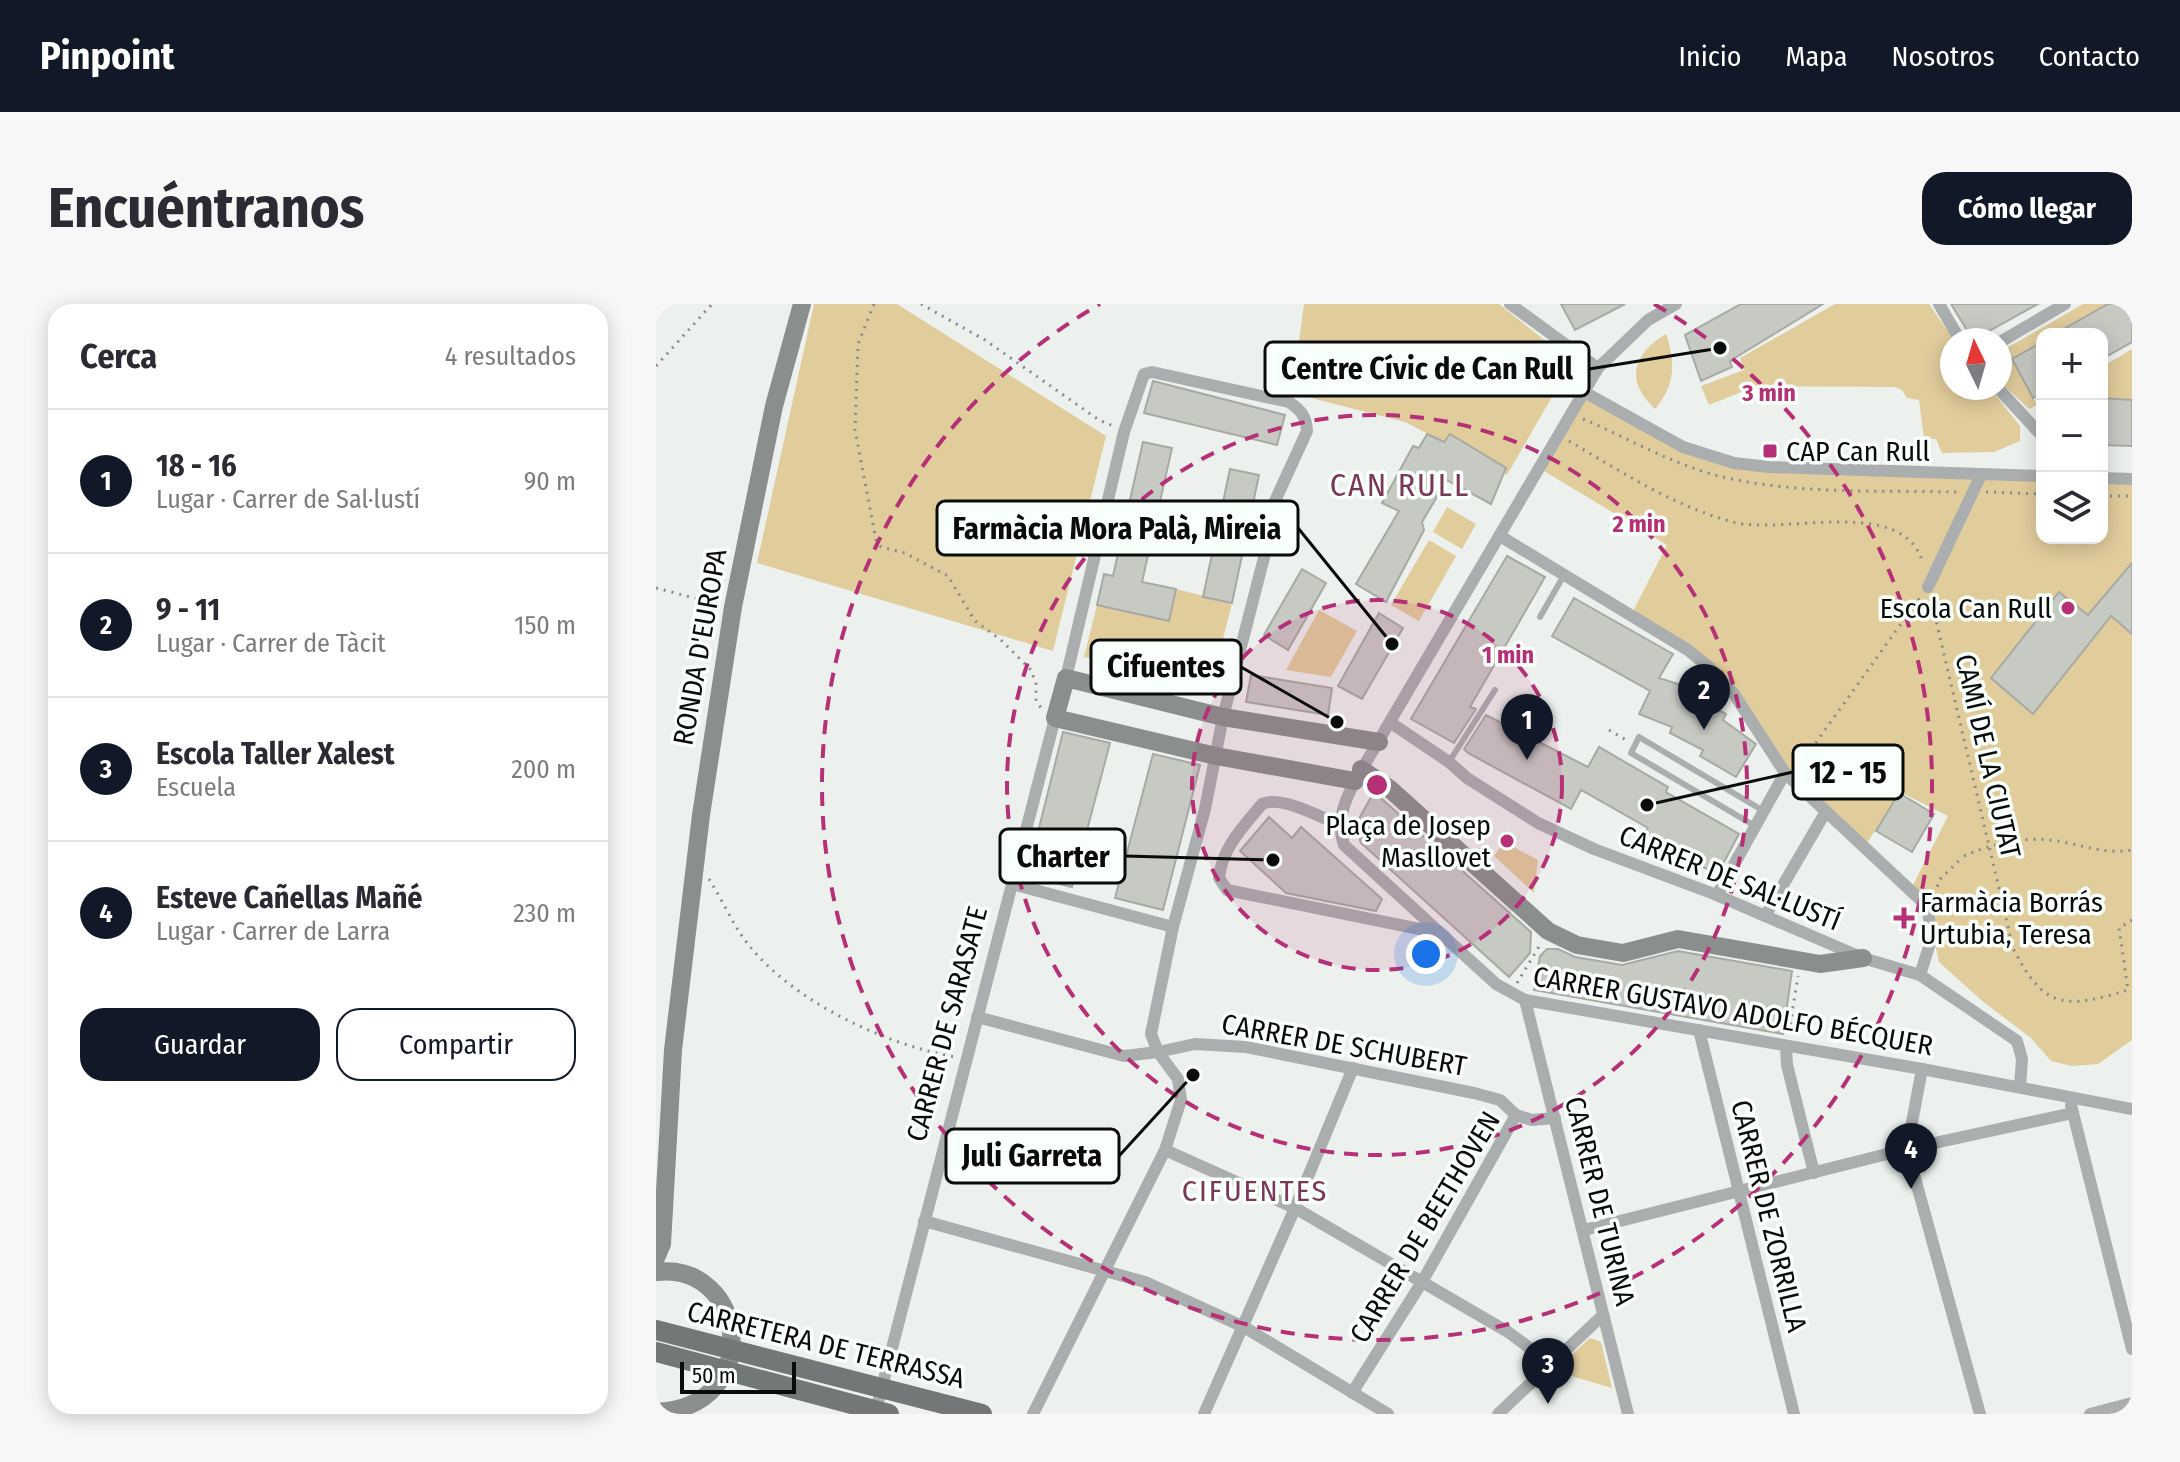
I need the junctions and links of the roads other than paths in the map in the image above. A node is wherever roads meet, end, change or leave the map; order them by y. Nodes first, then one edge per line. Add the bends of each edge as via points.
1 (802, 304) edge
2 (1510, 304) edge
3 (1676, 304) edge
4 (1939, 304) edge
5 (2035, 304) edge
6 (2065, 304) edge
7 (2043, 317) junction
8 (1953, 328) edge
9 (2012, 335) edge
10 (1598, 368) junction
11 (1584, 392) junction
12 (2009, 400) edge
13 (2036, 429) edge
14 (1981, 475) junction
15 (2036, 476) edge
16 (2108, 478) edge
17 (2132, 479) edge
18 (1500, 536) junction
19 (1564, 575) junction
20 (1928, 587) road end
21 (1540, 617) dead end
22 (1066, 678) junction
23 (1495, 690) dead end
24 (1223, 717) junction
25 (1055, 718) junction
26 (1391, 723) junction
27 (1379, 742) junction
28 (1216, 756) junction
29 (1449, 762) junction
30 (1358, 775) junction
31 (1788, 776) junction
32 (1762, 810) junction
33 (1825, 813) junction
34 (1755, 826) junction
35 (1340, 829) junction
36 (1012, 884) junction
37 (1717, 895) junction
38 (1765, 916) junction
39 (1173, 927) junction
40 (1442, 934) junction
41 (1863, 958) junction
42 (1920, 975) junction
43 (1525, 1000) junction
44 (977, 1017) junction
45 (1699, 1030) junction
46 (1786, 1046) junction
47 (1158, 1052) junction
48 (1353, 1068) junction
49 (1922, 1069) junction
50 (2020, 1087) junction
51 (2069, 1098) junction
52 (2132, 1109) edge
53 (2073, 1113) junction
54 (1516, 1115) junction
55 (1555, 1118) junction
56 (1907, 1149) junction
57 (1165, 1150) junction
58 (1814, 1173) junction
59 (1738, 1192) junction
60 (1295, 1208) junction
61 (924, 1221) junction
62 (1584, 1230) junction
63 (659, 1251) edge
64 (1105, 1269) junction
65 (676, 1271) junction
66 (656, 1272) edge
67 (1422, 1282) junction
68 (1603, 1315) junction
69 (1244, 1327) junction
70 (656, 1330) edge
71 (732, 1349) junction
72 (2132, 1349) edge
73 (656, 1352) edge
74 (1550, 1363) junction
75 (726, 1370) junction
76 (882, 1387) junction
77 (1352, 1393) junction
78 (2132, 1403) edge
79 (684, 1411) edge
80 (656, 1412) edge
81 (883, 1412) edge
82 (982, 1414) edge
83 (1033, 1414) edge
84 (1204, 1414) edge
85 (1388, 1414) edge
86 (1498, 1414) edge
87 (1628, 1414) edge
88 (1794, 1414) edge
89 (1980, 1414) edge
90 (2090, 1414) edge

1 - 63 street, RONDA D'EUROPA via 774,406 733,607 673,1050
2 - 10 street
3 - 10 street via 1648,320
4 - 8 street
5 - 7 street
6 - 7 street
7 - 9 street
10 - 11 street
11 - 14 street via 1683,447 1734,463
11 - 18 street
12 - 13 street
14 - 15 street
14 - 20 street
16 - 17 street
18 - 19 street
18 - 26 street
19 - 21 lane
19 - 31 street via 1710,668 1734,694
22 - 24 street
22 - 24 street, CARRER DE SARASATE via 1124,432 1144,374 1289,402 1306,418 1307,431 1275,501
22 - 25 street, CARRER DE SARASATE
23 - 29 lane
24 - 27 street
24 - 28 street
25 - 28 street
25 - 36 street, CARRER DE SARASATE
26 - 27 street
26 - 29 street, CARRER DE SAL·LUSTÍ
27 - 30 street
28 - 30 street
28 - 39 street
29 - 37 street, CARRER DE SAL·LUSTÍ via 1538,823
30 - 35 street via 1347,795
30 - 41 street via 1390,789 1548,931 1577,945 1623,953 1678,939 1820,964
31 - 32 street
31 - 33 street
32 - 34 street
32 - 34 lane via 1639,737 1631,753
33 - 38 street
33 - 42 street via 1927,906 1932,937
34 - 37 street
35 - 40 street, CARRER GUSTAVO ADOLFO BÉCQUER via 1344,845
35 - 40 street via 1281,802 1262,804 1227,849 1219,878 1227,890
36 - 39 street
36 - 44 street, CARRER DE SARASATE
37 - 38 street, CARRER DE SAL·LUSTÍ
38 - 41 street, CARRER DE SAL·LUSTÍ
39 - 47 street via 1151,1034
40 - 43 street, CARRER GUSTAVO ADOLFO BÉCQUER via 1496,984
41 - 42 street, CARRER DE SAL·LUSTÍ
42 - 50 street, CARRER DE SAL·LUSTÍ via 2017,1041
43 - 45 street, CARRER GUSTAVO ADOLFO BÉCQUER
43 - 55 street, CARRER DE TURINA
44 - 47 street, CARRER DE SCHUBERT via 1124,1056
44 - 61 street, CARRER DE SARASATE
45 - 46 street, CARRER GUSTAVO ADOLFO BÉCQUER
45 - 59 street, CARRER DE ZORRILLA
46 - 49 street, CARRER GUSTAVO ADOLFO BÉCQUER
46 - 58 street
47 - 48 street, CARRER DE SCHUBERT via 1195,1044 1246,1047
47 - 57 street via 1178,1079 1181,1100
48 - 54 street, CARRER DE SCHUBERT via 1500,1100
48 - 60 street
49 - 50 street, CARRER GUSTAVO ADOLFO BÉCQUER
49 - 56 street
50 - 51 street, CARRER GUSTAVO ADOLFO BÉCQUER
51 - 52 street, CARRER GUSTAVO ADOLFO BÉCQUER
51 - 53 street
53 - 56 street
53 - 72 street
54 - 55 street, CARRER DE BEETHOVEN
54 - 67 street, CARRER DE BEETHOVEN
55 - 62 street, CARRER DE TURINA
56 - 58 street
56 - 89 street
57 - 60 street
57 - 64 street
58 - 59 street
59 - 62 street
59 - 88 street, CARRER DE ZORRILLA
60 - 67 street
60 - 69 street
61 - 64 street
61 - 76 street, CARRER DE SARASATE
62 - 68 street, CARRER DE TURINA
63 - 65 street, RONDA D'EUROPA
64 - 69 street
64 - 83 street
65 - 66 street
65 - 71 street via 717,1297 730,1323
67 - 74 street
67 - 77 street, CARRER DE BEETHOVEN
68 - 74 street
68 - 87 street, CARRER DE TURINA
69 - 77 street
69 - 84 street
70 - 71 main road, CARRETERA DE TERRASSA
71 - 75 street
71 - 76 main road, CARRETERA DE TERRASSA
73 - 75 main road, CARRETERA DE TERRASSA
74 - 86 street
75 - 79 street via 709,1393
75 - 81 main road, CARRETERA DE TERRASSA
76 - 81 street, CARRER DE SARASATE
76 - 82 main road, CARRETERA DE TERRASSA
77 - 85 street
78 - 90 street
79 - 80 street

